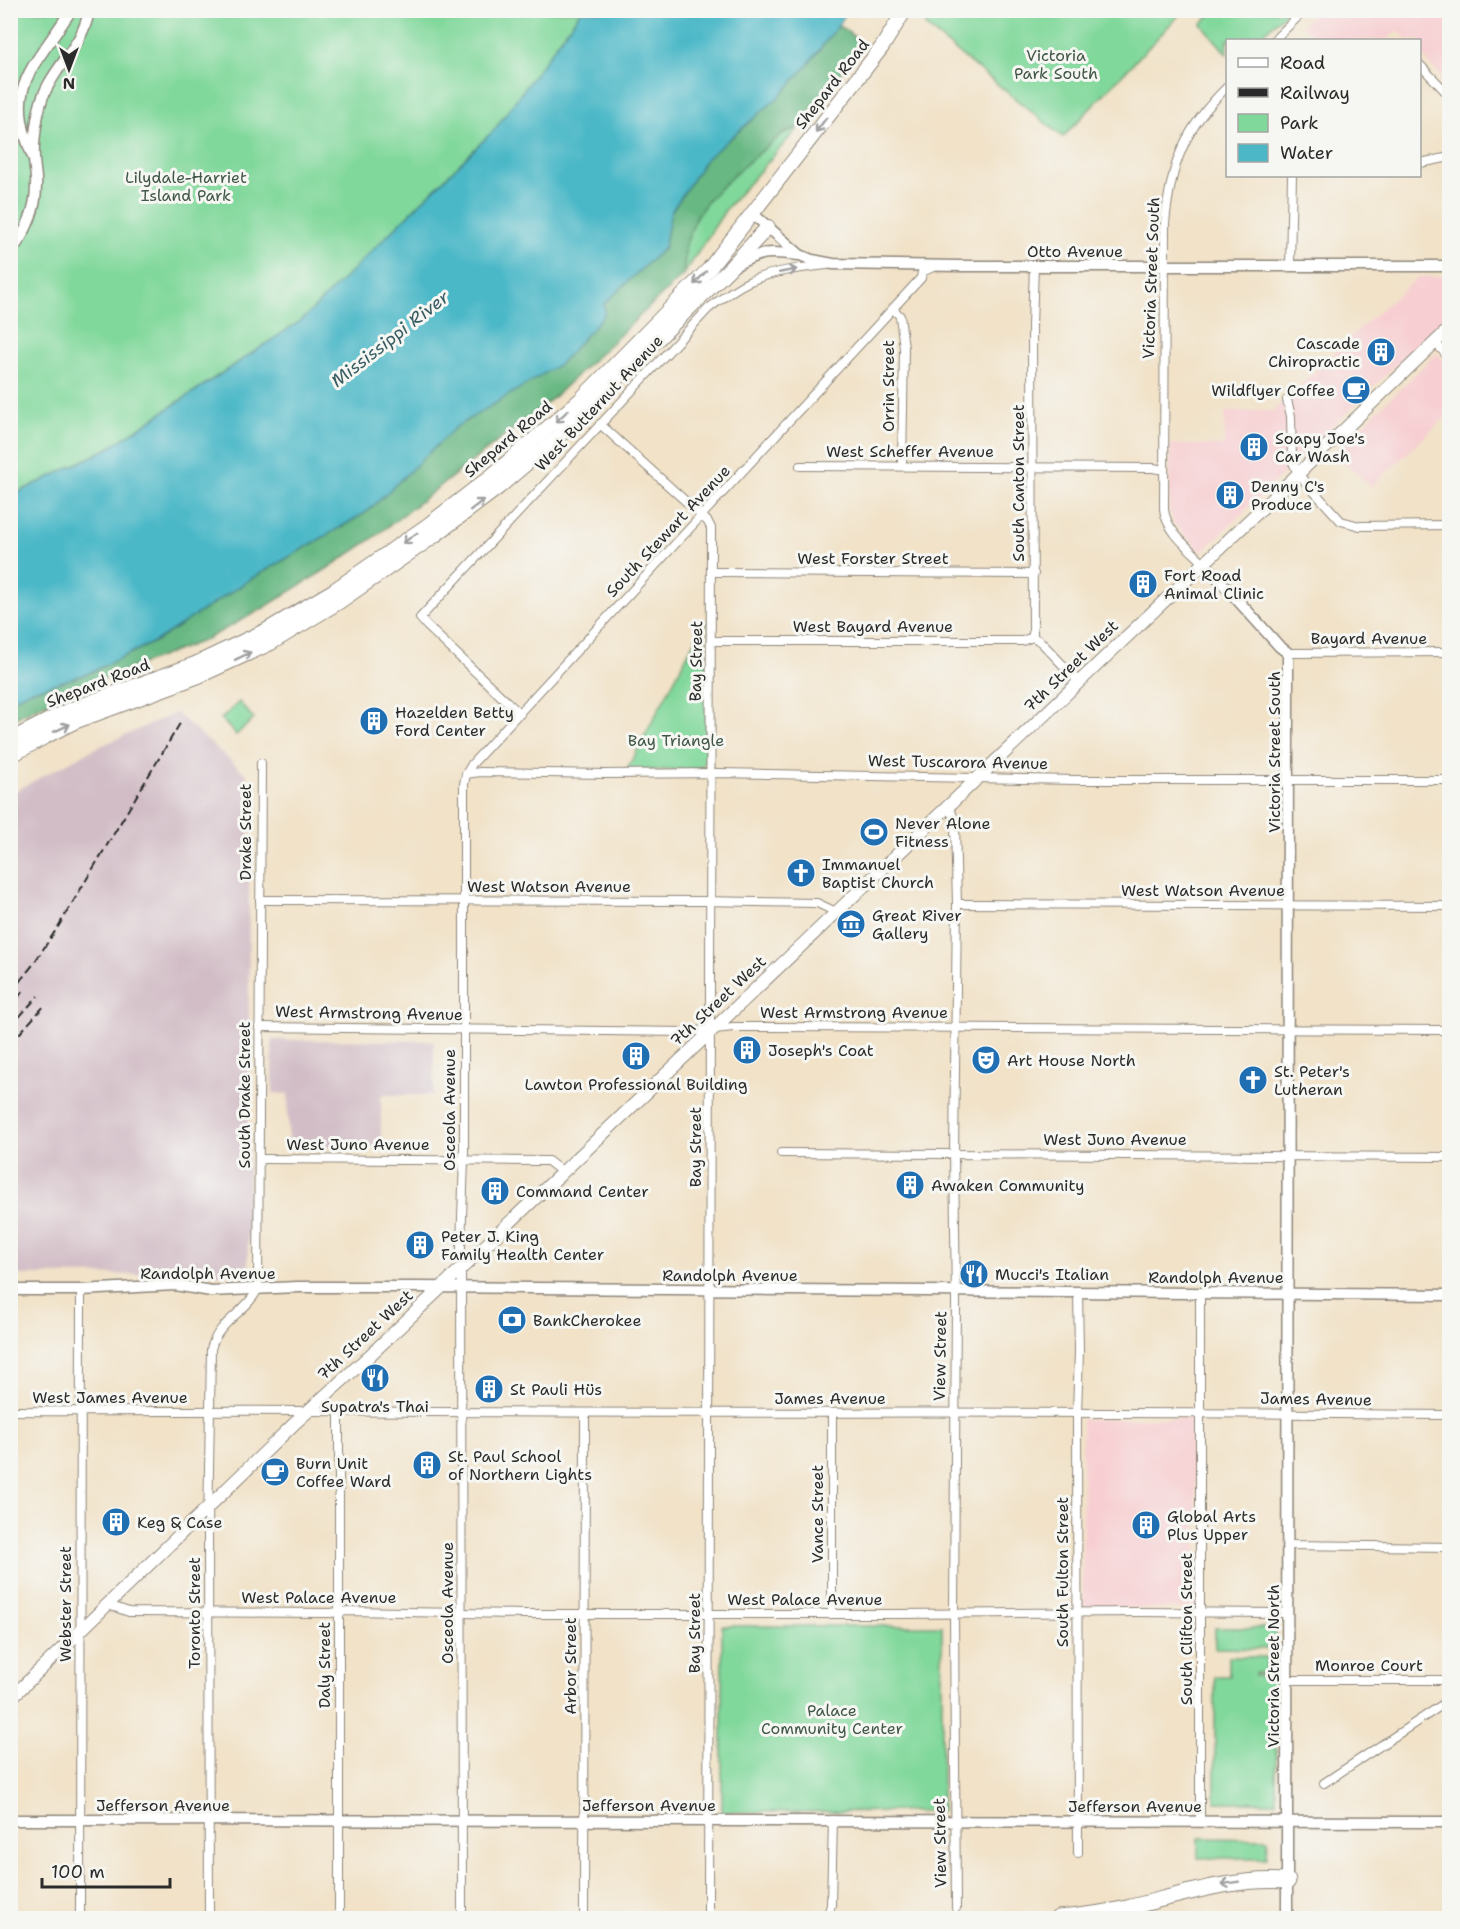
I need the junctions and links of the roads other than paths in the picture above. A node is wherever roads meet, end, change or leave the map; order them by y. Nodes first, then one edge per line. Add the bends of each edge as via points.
1 (71, 10) edge
2 (89, 10) edge
3 (905, 10) edge
4 (1305, 10) edge
5 (1275, 39) edge
6 (1421, 67) edge
7 (1226, 87) edge
8 (1449, 96) edge
9 (1449, 157) edge
10 (33, 158) junction
11 (1421, 163) edge
12 (1292, 177) edge
13 (753, 214) junction
14 (768, 227) junction
15 (10, 253) edge
16 (800, 255) junction
17 (833, 264) junction
18 (936, 265) junction
19 (1290, 265) junction
20 (1034, 266) junction
21 (1165, 266) junction
22 (1449, 266) edge
23 (729, 269) junction
24 (893, 309) junction
25 (1449, 328) edge
26 (1435, 342) junction
27 (1449, 359) edge
28 (1287, 400) dead end
29 (600, 424) junction
30 (800, 466) dead end
31 (902, 466) junction
32 (1033, 467) junction
33 (1164, 470) junction
34 (1298, 474) junction
35 (702, 516) junction
36 (1449, 525) edge
37 (1204, 563) junction
38 (712, 572) junction
39 (1034, 573) junction
40 (1033, 637) junction
41 (712, 641) junction
42 (1449, 652) edge
43 (1288, 653) junction
44 (1079, 682) junction
45 (520, 714) junction
46 (10, 740) edge
47 (10, 756) edge
48 (261, 763) dead end
49 (710, 773) junction
50 (466, 774) junction
51 (977, 778) junction
52 (1289, 780) junction
53 (1449, 780) edge
54 (948, 806) junction
55 (260, 900) junction
56 (464, 901) junction
57 (711, 901) junction
58 (957, 904) junction
59 (1289, 905) junction
60 (1449, 906) edge
61 (836, 912) junction
62 (259, 1027) junction
63 (955, 1028) junction
64 (464, 1030) junction
65 (711, 1030) junction
66 (1289, 1030) junction
67 (1449, 1030) edge
68 (781, 1153) dead end
69 (954, 1154) junction
70 (1288, 1155) junction
71 (1449, 1157) edge
72 (259, 1158) junction
73 (464, 1159) junction
74 (562, 1172) junction
75 (462, 1266) junction
76 (439, 1288) junction
77 (462, 1288) junction
78 (258, 1289) junction
79 (10, 1290) edge
80 (81, 1290) junction
81 (710, 1290) junction
82 (955, 1290) junction
83 (1078, 1291) junction
84 (1200, 1292) junction
85 (1288, 1293) junction
86 (1449, 1295) edge
87 (79, 1410) junction
88 (10, 1411) edge
89 (309, 1411) junction
90 (339, 1411) junction
91 (210, 1412) junction
92 (462, 1412) junction
93 (955, 1412) junction
94 (585, 1413) junction
95 (709, 1413) junction
96 (832, 1413) junction
97 (1077, 1413) junction
98 (1201, 1413) junction
99 (1288, 1413) junction
100 (1449, 1415) edge
101 (210, 1506) junction
102 (1287, 1545) junction
103 (1449, 1547) edge
104 (108, 1605) junction
105 (339, 1612) junction
106 (1078, 1612) junction
107 (209, 1613) junction
108 (462, 1613) junction
109 (585, 1613) junction
110 (954, 1613) junction
111 (1201, 1613) junction
112 (1288, 1613) junction
113 (710, 1614) junction
114 (832, 1614) junction
115 (80, 1633) junction
116 (1288, 1680) junction
117 (1449, 1680) edge
118 (1449, 1695) edge
119 (10, 1699) edge
120 (1323, 1783) dead end
121 (10, 1820) edge
122 (79, 1820) junction
123 (209, 1820) junction
124 (339, 1820) junction
125 (462, 1820) junction
126 (585, 1820) junction
127 (708, 1820) junction
128 (833, 1820) junction
129 (1078, 1820) junction
130 (955, 1821) junction
131 (1200, 1821) junction
132 (1288, 1822) junction
133 (1449, 1822) edge
134 (1078, 1853) dead end
135 (1288, 1881) junction
136 (956, 1908) dead end
137 (80, 1918) edge
138 (208, 1918) edge
139 (339, 1918) edge
140 (462, 1918) edge
141 (584, 1918) edge
142 (708, 1918) edge
143 (823, 1918) edge
144 (1058, 1918) edge
145 (1287, 1918) edge

1 - 10 street via 36,60 22,92 20,114
2 - 10 street via 80,39 42,100
3 -> 13 highway, Shepard Road via 882,46
4 - 5 street
6 - 8 street
7 - 21 street, Victoria Street South via 1203,111 1180,150 1166,209
9 - 11 street
10 - 15 street via 36,186 32,216
12 - 19 street
13 - 14 street, Otto Avenue
13 -> 46 highway, Shepard Road via 689,290 580,400 428,525 333,591 267,630 195,664 69,710
14 - 16 street, Otto Avenue
14 - 23 highway, Shepard Road
16 - 17 street, Otto Avenue
16 - 23 street via 759,253
17 - 18 street, Otto Avenue
29 -> 17 street, West Butternut Avenue via 708,309 730,293 771,274
18 - 20 street, Otto Avenue
18 - 24 street, South Stewart Avenue via 922,272
19 - 21 street, Otto Avenue
19 - 22 street, Otto Avenue
20 - 21 street, Otto Avenue
20 - 32 street, South Canton Street
21 - 33 street, Victoria Street South
47 -> 23 highway, Shepard Road via 74,722 236,660 339,602 442,530 528,463
24 - 31 street, Orrin Street via 900,316 904,348
24 - 35 street, South Stewart Avenue
25 - 26 main road, 7th Street West
26 - 27 street
26 - 34 main road, 7th Street West
28 - 34 street via 1292,460
29 - 35 street, Bay Street
29 - 45 street, West Butternut Avenue via 420,618
30 - 31 street, West Scheffer Avenue
31 - 32 street, West Scheffer Avenue
32 - 33 street, West Scheffer Avenue
32 - 39 street, South Canton Street
33 - 37 street, Victoria Street South via 1164,515 1174,532
34 - 36 street via 1348,524
34 - 37 main road, 7th Street West
35 - 38 street, Bay Street via 711,528
35 - 45 street, South Stewart Avenue
37 - 43 street, Victoria Street South
37 - 44 main road, 7th Street West
38 - 39 street, West Forster Street
38 - 41 street, Bay Street
39 - 40 street, South Canton Street
40 - 41 street, West Bayard Avenue via 1022,641
40 - 44 street
41 - 49 street, Bay Street
42 - 43 street, Bayard Avenue
43 - 52 street, Victoria Street South
44 - 51 main road, 7th Street West
45 - 50 street, South Stewart Avenue
48 - 55 street, Drake Street
49 - 50 street, West Tuscarora Avenue
49 - 51 street, West Tuscarora Avenue
49 - 57 street, Bay Street
50 - 56 street, Osceola Avenue
51 - 52 street, West Tuscarora Avenue
51 - 54 main road, 7th Street West
52 - 53 street, West Tuscarora Avenue
52 - 59 street, Victoria Street South
54 - 58 street, View Street via 955,824
54 - 61 main road, 7th Street West
55 - 56 street, West Watson Avenue
55 - 62 street, South Drake Street
56 - 57 street, West Watson Avenue
56 - 64 street, Osceola Avenue
57 - 61 street, West Watson Avenue via 817,903
57 - 65 street, Bay Street
58 - 59 street, West Watson Avenue
58 - 63 street, View Street
59 - 60 street, West Watson Avenue
59 - 66 street, Victoria Street South
61 - 65 main road, 7th Street West
62 - 64 street, West Armstrong Avenue
62 - 72 street, South Drake Street
63 - 65 street, West Armstrong Avenue
63 - 66 street, West Armstrong Avenue
63 - 69 street, View Street
64 - 65 street, West Armstrong Avenue
64 - 73 street, Osceola Avenue
65 - 74 main road, 7th Street West
65 - 81 street, Bay Street
66 - 67 street, West Armstrong Avenue
66 - 70 street, Victoria Street South
68 - 69 street, West Juno Avenue
69 - 70 street, West Juno Avenue
69 - 82 street, View Street
70 - 71 street, West Juno Avenue
70 - 85 street, Victoria Street South
72 - 73 street, West Juno Avenue
72 - 78 street, South Drake Street
73 - 74 street, West Juno Avenue via 548,1161
73 - 75 street, Osceola Avenue
74 - 75 main road, 7th Street West
75 - 76 main road, 7th Street West
75 - 77 street, Osceola Avenue
76 - 77 street, Randolph Avenue
76 - 78 street, Randolph Avenue
76 - 89 main road, 7th Street West
77 - 81 street, Randolph Avenue
77 - 92 street, Osceola Avenue
78 - 80 street, Randolph Avenue via 211,1291 175,1285
78 - 91 street, Toronto Street via 213,1341
79 - 80 street, Randolph Avenue
80 - 87 street, Webster Street
81 - 82 street, Randolph Avenue
81 - 95 street, Bay Street
82 - 83 street, Randolph Avenue
82 - 93 street, View Street
83 - 84 street, Randolph Avenue
83 - 97 street, South Fulton Street
84 - 85 street, Randolph Avenue
84 - 98 street, South Clifton Street
85 - 86 street, Randolph Avenue
85 - 99 street, Victoria Street South
87 - 88 street, West James Avenue
87 - 91 street, West James Avenue
87 - 115 street, Webster Street
89 - 90 street, James Avenue
89 - 91 street, James Avenue
89 - 101 main road, 7th Street West
90 - 92 street, James Avenue
90 - 105 street, Daly Street
91 - 101 street, Toronto Street
92 - 94 street, James Avenue
92 - 108 street, Osceola Avenue
93 - 96 street, James Avenue
93 - 97 street, James Avenue
93 - 110 street, View Street
94 - 95 street, James Avenue
94 - 109 street, Arbor Street
95 - 96 street, James Avenue
95 - 113 street, Bay Street
96 - 114 street, Vance Street
97 - 98 street, James Avenue
97 - 106 street, South Fulton Street
98 - 99 street, James Avenue
98 - 111 street, South Clifton Street
99 - 100 street, James Avenue
99 - 102 street, Victoria Street North
101 - 104 main road, 7th Street West
101 - 107 street, Toronto Street
102 - 103 street
102 - 112 street, Victoria Street North
104 - 107 street, West Palace Avenue via 129,1612
104 - 115 main road, 7th Street West
105 - 107 street, West Palace Avenue
105 - 108 street, West Palace Avenue
105 - 124 street, Daly Street
106 - 110 street, West Palace Avenue
106 - 111 street, West Palace Avenue
106 - 129 street, South Fulton Street
107 - 123 street, Toronto Street
108 - 109 street, West Palace Avenue
108 - 125 street, Osceola Avenue
109 - 113 street, West Palace Avenue
109 - 126 street, Arbor Street
110 - 114 street, West Palace Avenue
110 - 130 street, View Street
111 - 112 street, West Palace Avenue
111 - 131 street, South Clifton Street
112 - 116 street, Victoria Street North
113 - 114 street, West Palace Avenue
113 - 127 street, Bay Street
115 - 119 main road, 7th Street West
115 - 122 street, Webster Street
116 - 117 street, Monroe Court
116 - 132 street, Victoria Street North
118 - 120 street via 1442,1705
121 - 122 street, Jefferson Avenue
122 - 123 street, Jefferson Avenue
122 - 137 street, Webster Street
123 - 124 street, Jefferson Avenue
123 - 138 street, Toronto Street
124 - 125 street, Jefferson Avenue
124 - 139 street, Daly Street
125 - 126 street, Jefferson Avenue
125 - 140 street, Osceola Avenue
126 - 127 street, Jefferson Avenue
126 - 141 street, Arbor Street
127 - 128 street, Jefferson Avenue
127 - 142 street, Bay Street
128 - 130 street, Jefferson Avenue
128 - 143 street via 831,1905
129 - 130 street, Jefferson Avenue
129 - 131 street, Jefferson Avenue
129 - 134 street, South Fulton Street
130 - 136 street, View Street
131 - 132 street, Jefferson Avenue
132 - 133 street, Jefferson Avenue
132 - 135 street, Victoria Street North
135 -> 144 highway via 1224,1883 1126,1908
135 - 145 street, Victoria Street North

